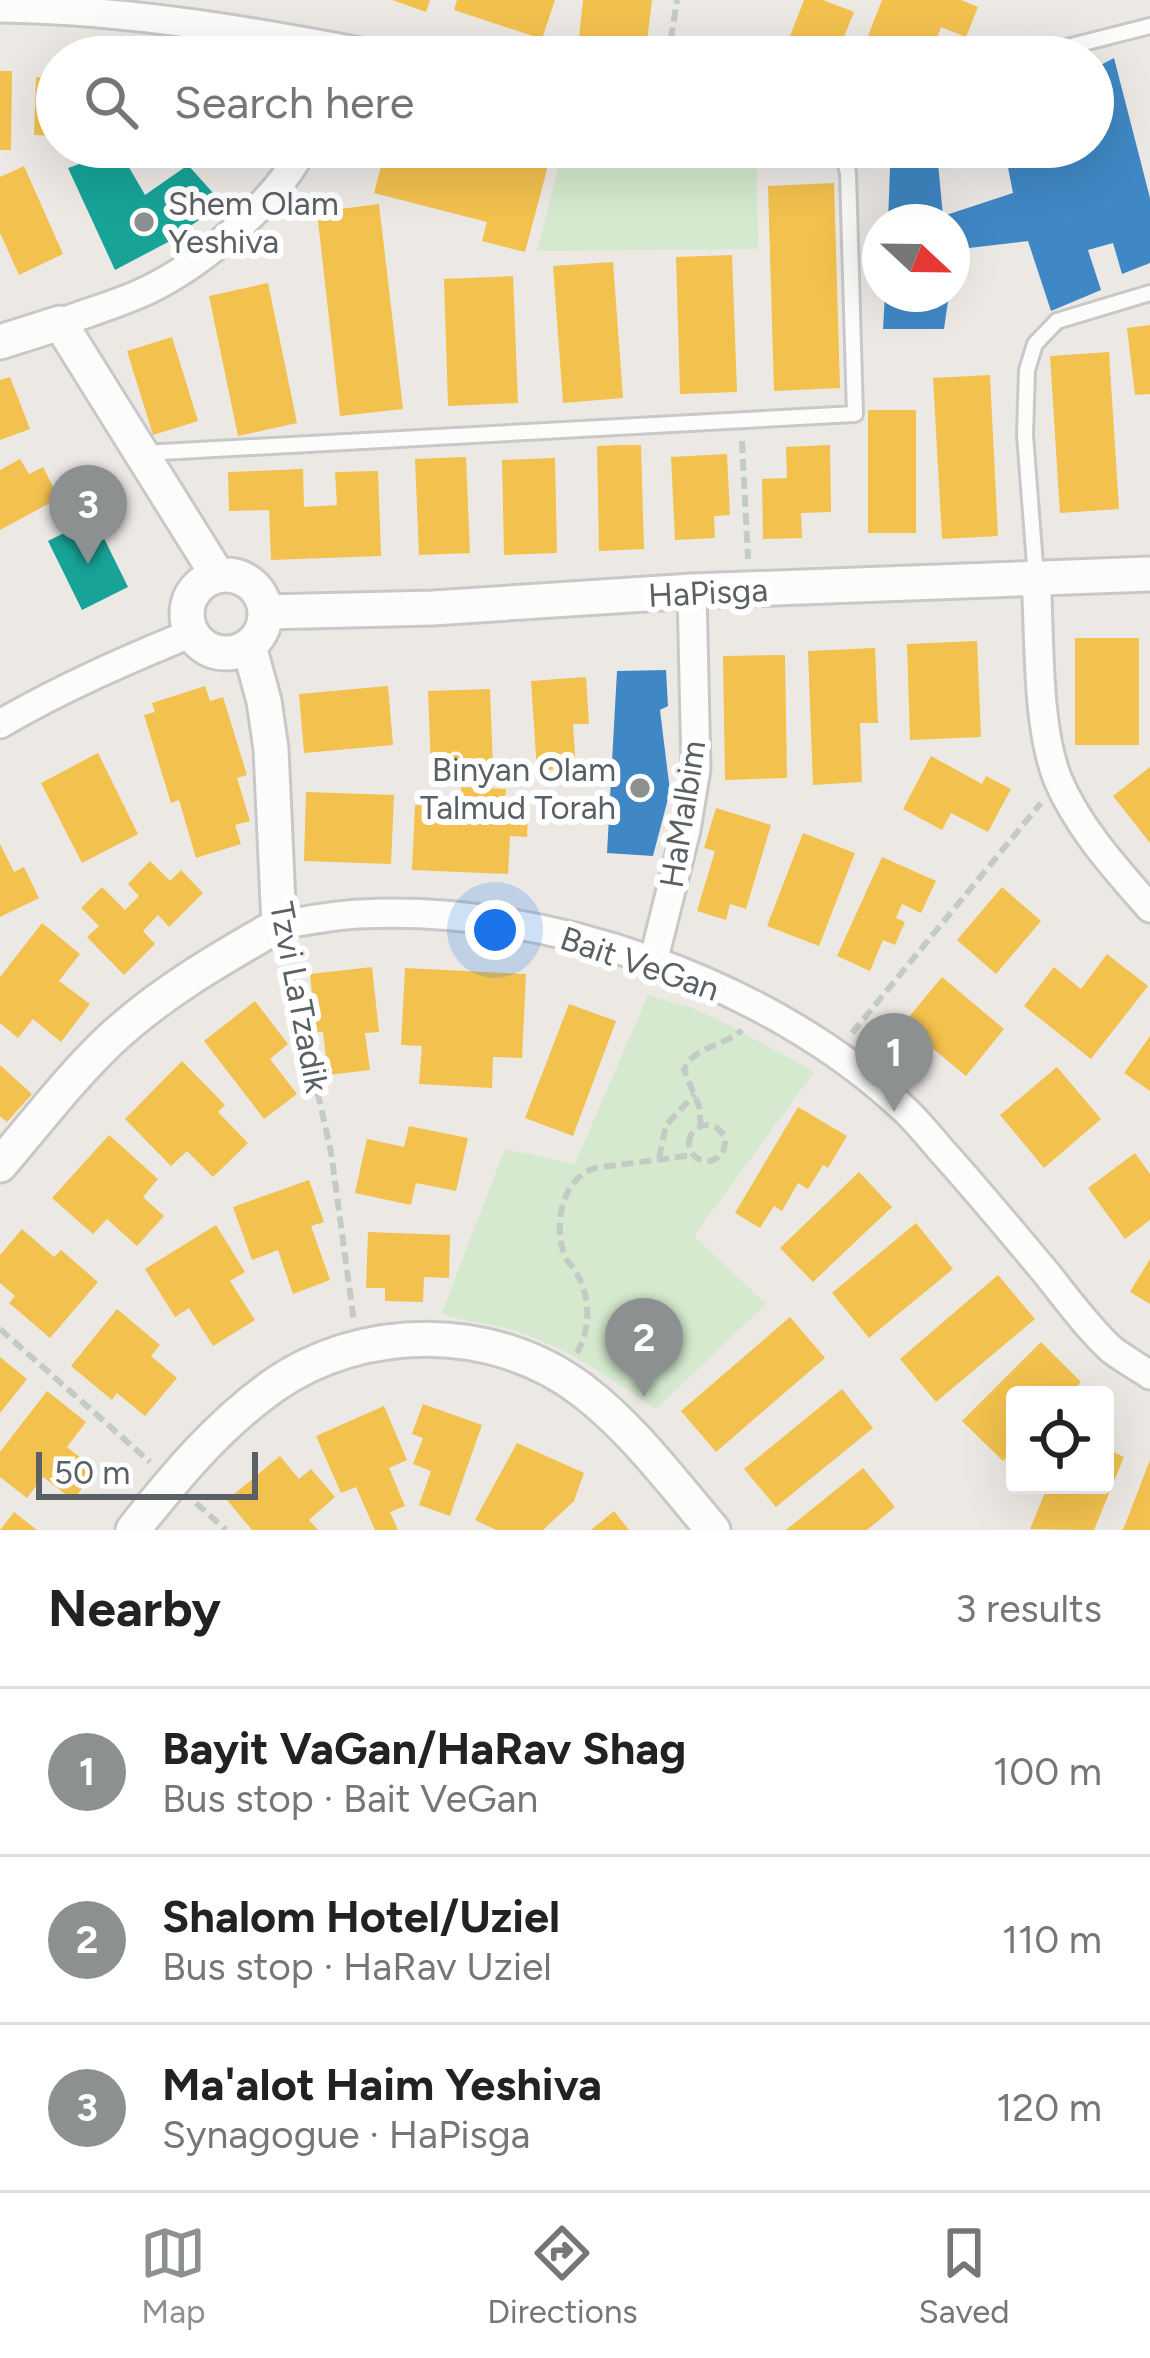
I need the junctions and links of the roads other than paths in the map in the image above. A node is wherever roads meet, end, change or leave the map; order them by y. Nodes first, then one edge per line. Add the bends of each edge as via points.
1 (0, 8) edge
2 (1150, 26) edge
3 (270, 36) edge
4 (1111, 36) edge
5 (294, 168) edge
6 (847, 168) edge
7 (1150, 293) edge
8 (60, 322) junction
9 (0, 343) edge
10 (143, 453) junction
11 (1150, 574) edge
12 (218, 576) junction
13 (1036, 578) junction
14 (692, 591) junction
15 (266, 612) junction
16 (192, 633) junction
17 (249, 646) junction
18 (0, 724) edge
19 (1150, 908) edge
20 (279, 925) junction
21 (653, 962) junction
22 (0, 1165) edge
23 (1150, 1375) edge
24 (133, 1530) edge
25 (713, 1530) edge

1 - 3 street via 154,17
2 - 4 lane
5 - 8 street via 193,263 142,293
6 - 10 lane via 855,414
7 - 13 lane via 1057,321 1035,344 1025,435
8 - 9 street
8 - 10 street
10 - 12 street
11 - 13 street, HaPisga
12 - 15 street via 244,579
12 - 16 street via 190,599
13 - 14 street, HaPisga
13 - 19 street via 1044,712 1059,781 1077,817
14 - 15 street, HaPisga
14 - 21 street, HaMalbim via 696,769
15 - 17 street
16 - 17 street via 212,651
16 - 18 street
17 - 20 street, Tzvi LaTzadik via 272,749
20 - 21 street, Bait VeGan via 360,914 487,921
20 - 22 street, Bait VeGan via 110,1040
21 - 23 street, Bait VeGan via 812,1037 904,1109 1113,1350
24 - 25 street via 171,1481 274,1385 322,1359 421,1338 505,1351 581,1389

